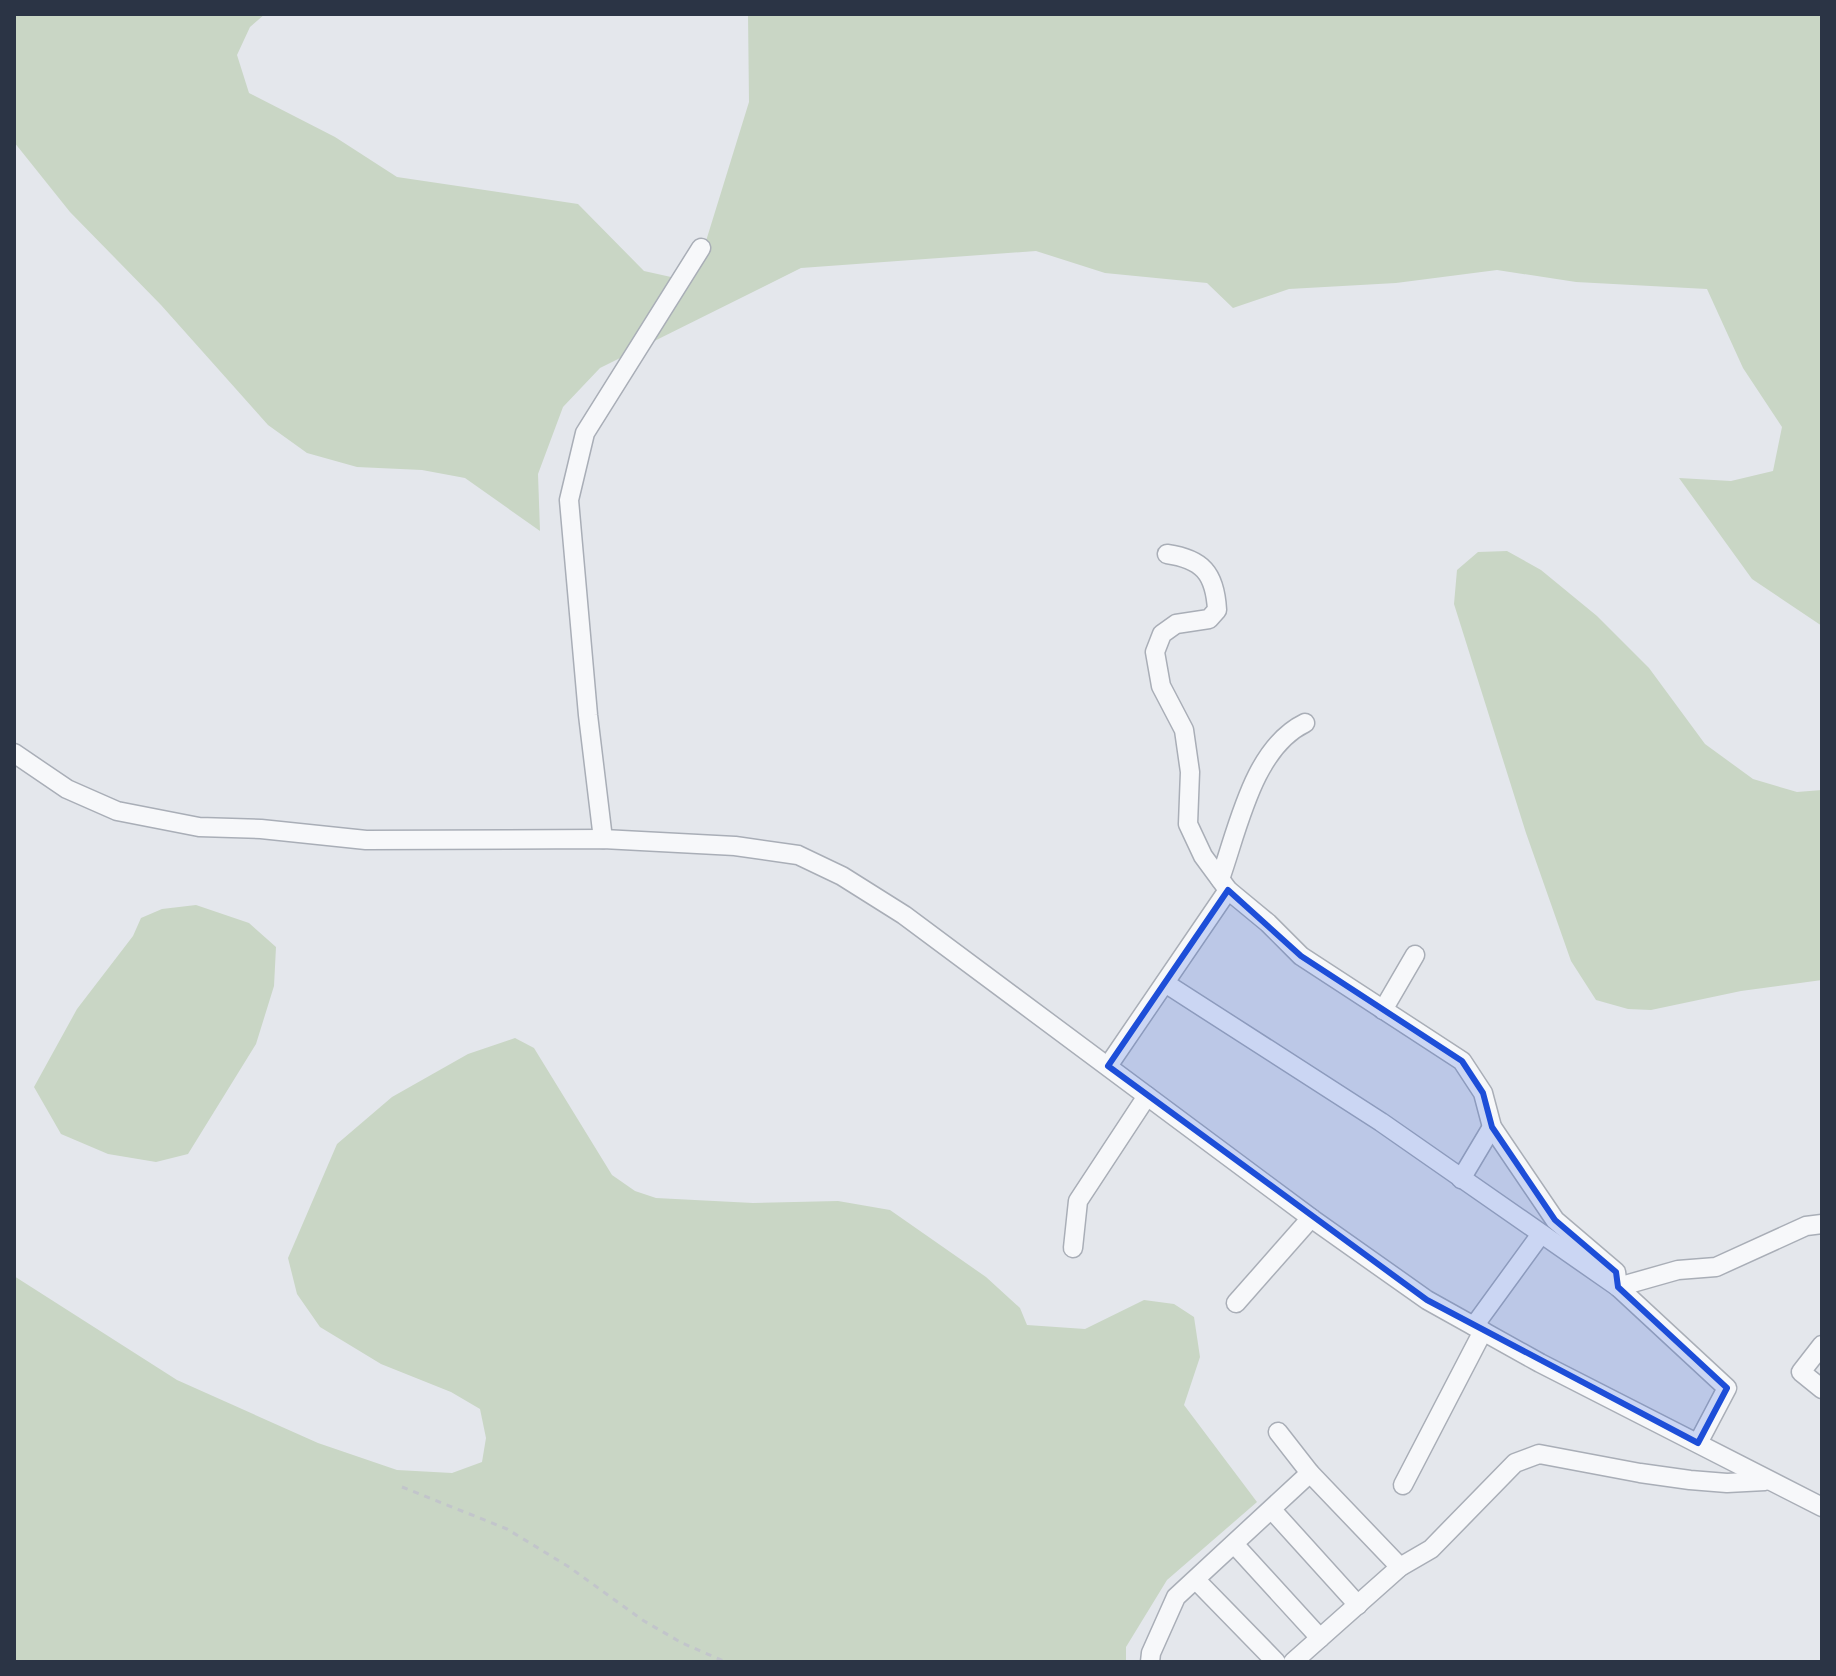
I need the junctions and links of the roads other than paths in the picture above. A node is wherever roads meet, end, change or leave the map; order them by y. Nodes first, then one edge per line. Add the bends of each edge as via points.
1 (701, 248) dead end
2 (1167, 554) dead end
3 (1305, 723) dead end
4 (14, 753) edge
5 (603, 839) junction
6 (1224, 885) junction
7 (1415, 955) dead end
8 (1165, 983) junction
9 (1383, 1010) junction
10 (1108, 1066) junction
11 (1147, 1096) junction
12 (1492, 1127) junction
13 (1461, 1179) junction
14 (1311, 1218) junction
15 (1822, 1224) edge
16 (1541, 1234) junction
17 (1073, 1248) dead end
18 (1618, 1287) junction
19 (1236, 1303) dead end
20 (1478, 1328) junction
21 (1822, 1345) edge
22 (1822, 1389) edge
23 (1278, 1432) dead end
24 (1698, 1443) junction
25 (1310, 1473) junction
26 (1768, 1481) junction
27 (1403, 1485) dead end
28 (1822, 1507) edge
29 (1272, 1510) junction
30 (1235, 1545) junction
31 (1400, 1567) junction
32 (1196, 1580) junction
33 (1358, 1605) junction
34 (1320, 1638) junction
35 (1150, 1662) edge
36 (1276, 1662) edge
37 (1293, 1662) edge

1 - 5 street via 585,433 569,500
2 - 6 street via 1191,557 1207,573 1216,594 1217,610 1209,619 1176,624 1162,634 1155,652 1161,686 1184,730 1190,772 1188,824
3 - 6 street via 1276,744 1256,778
4 - 5 street via 67,789 117,811 199,827 366,840
5 - 10 street via 798,855 904,915
6 - 8 street
6 - 9 street via 1301,956
7 - 9 street
8 - 10 street
8 - 13 street
9 - 12 street via 1462,1061 1483,1093
10 - 11 street
11 - 14 street
11 - 17 street via 1078,1201
12 - 13 street
12 - 18 street via 1555,1220 1616,1272
13 - 16 street
14 - 19 street
14 - 20 street via 1427,1300
15 - 18 street via 1806,1226 1716,1267 1678,1270
16 - 18 street
16 - 20 street
18 - 24 street via 1727,1388
20 - 24 street
20 - 27 street
21 - 22 street via 1801,1372
23 - 25 street
24 - 26 street
25 - 29 street
25 - 31 street
26 - 28 street
26 - 31 street via 1690,1480 1539,1454 1515,1463 1431,1549
29 - 30 street
29 - 33 street
30 - 32 street
30 - 34 street
31 - 33 street
32 - 35 street via 1176,1597
32 - 36 street
33 - 34 street
34 - 37 street

